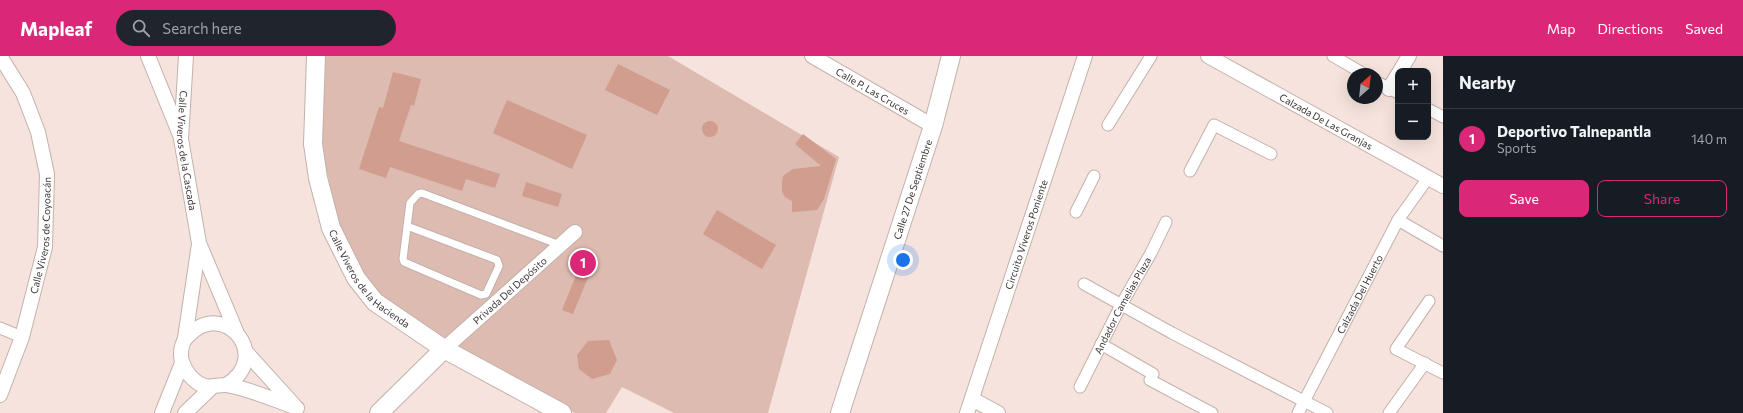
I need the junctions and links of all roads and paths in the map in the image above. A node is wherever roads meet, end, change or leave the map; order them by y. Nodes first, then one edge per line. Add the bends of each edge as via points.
1 (0, 56) edge
2 (148, 56) edge
3 (186, 56) edge
4 (316, 56) edge
5 (812, 56) edge
6 (951, 56) edge
7 (1085, 56) edge
8 (1151, 56) edge
9 (1208, 56) edge
10 (1333, 56) edge
11 (1409, 56) edge
12 (1354, 68) edge
13 (1402, 68) edge
14 (1383, 85) edge
15 (1394, 91) edge
16 (1431, 111) edge
17 (1443, 117) edge
18 (1108, 125) dead end
19 (933, 126) junction
20 (181, 139) junction
21 (1271, 154) dead end
22 (1190, 171) dead end
23 (1094, 176) dead end
24 (1428, 178) junction
25 (1443, 186) edge
26 (1076, 212) dead end
27 (1398, 220) junction
28 (1166, 222) dead end
29 (407, 226) junction
30 (575, 232) dead end
31 (199, 244) junction
32 (560, 245) junction
33 (1443, 246) edge
34 (1084, 284) dead end
35 (1429, 301) dead end
36 (1121, 305) junction
37 (0, 328) edge
38 (236, 331) junction
39 (22, 336) junction
40 (185, 338) junction
41 (1101, 344) junction
42 (444, 349) junction
43 (246, 352) junction
44 (182, 363) junction
45 (1425, 363) junction
46 (1443, 373) edge
47 (226, 385) junction
48 (212, 387) junction
49 (1080, 387) dead end
50 (0, 395) edge
51 (972, 399) junction
52 (1304, 401) junction
53 (299, 410) edge
54 (162, 413) edge
55 (185, 413) edge
56 (380, 413) edge
57 (562, 413) edge
58 (840, 413) edge
59 (967, 413) edge
60 (998, 413) edge
61 (1212, 413) edge
62 (1298, 413) edge
63 (1327, 413) edge
64 (1389, 413) edge

1 - 39 street, Calle Viveros de Coyoacán via 25,99 38,132 47,174 45,247
2 - 20 street
3 - 20 street, Calle Viveros de la Cascada
4 - 42 street, Calle Viveros de la Hacienda via 313,144 318,178 331,228 356,278 375,302
5 - 19 street, Calle P. Las Cruces
6 - 19 street, Calle 27 De Septiembre
7 - 51 street, Circuito Viveros Poniente
8 - 18 street
9 - 24 street, Calzada De Las Granjas
10 - 12 street
11 - 13 street
14 - 15 street
16 - 17 street
19 - 58 street, Calle 27 De Septiembre
20 - 31 street, Calle Viveros de la Cascada
21 - 22 street via 1214,124
23 - 26 street
24 - 25 street, Calzada De Las Granjas
24 - 27 street, Calzada Del Huerto
27 - 33 street
27 - 52 street, Calzada Del Huerto
28 - 36 street, Andador Camelias Plaza
29 - 29 lane via 496,260 499,266 486,294 481,295 404,262
29 - 32 lane via 410,203 422,193
30 - 32 street, Privada Del Depósito
31 - 38 street, Calle Viveros de la Cascada
31 - 40 street, Calle Viveros de la Cascada
32 - 42 street, Privada Del Depósito
34 - 36 street
35 - 45 street via 1396,349
36 - 41 street, Andador Camelias Plaza
36 - 52 street
37 - 39 street
38 - 40 street via 223,324 209,323 195,328
38 - 43 street via 243,341
39 - 50 street, Calle Viveros de Coyoacán
40 - 44 street via 181,350
41 - 49 street, Andador Camelias Plaza
41 - 61 street
42 - 56 street
42 - 57 street, Calle Viveros de la Hacienda
43 - 47 street via 243,368 233,381
43 - 53 street
44 - 48 street via 188,375 199,384
44 - 54 street
45 - 46 street
45 - 64 street
47 - 48 street
47 - 53 street via 266,396
48 - 55 street
51 - 59 street, Circuito Viveros Poniente
51 - 60 street
52 - 62 street, Calzada Del Huerto
52 - 63 street

